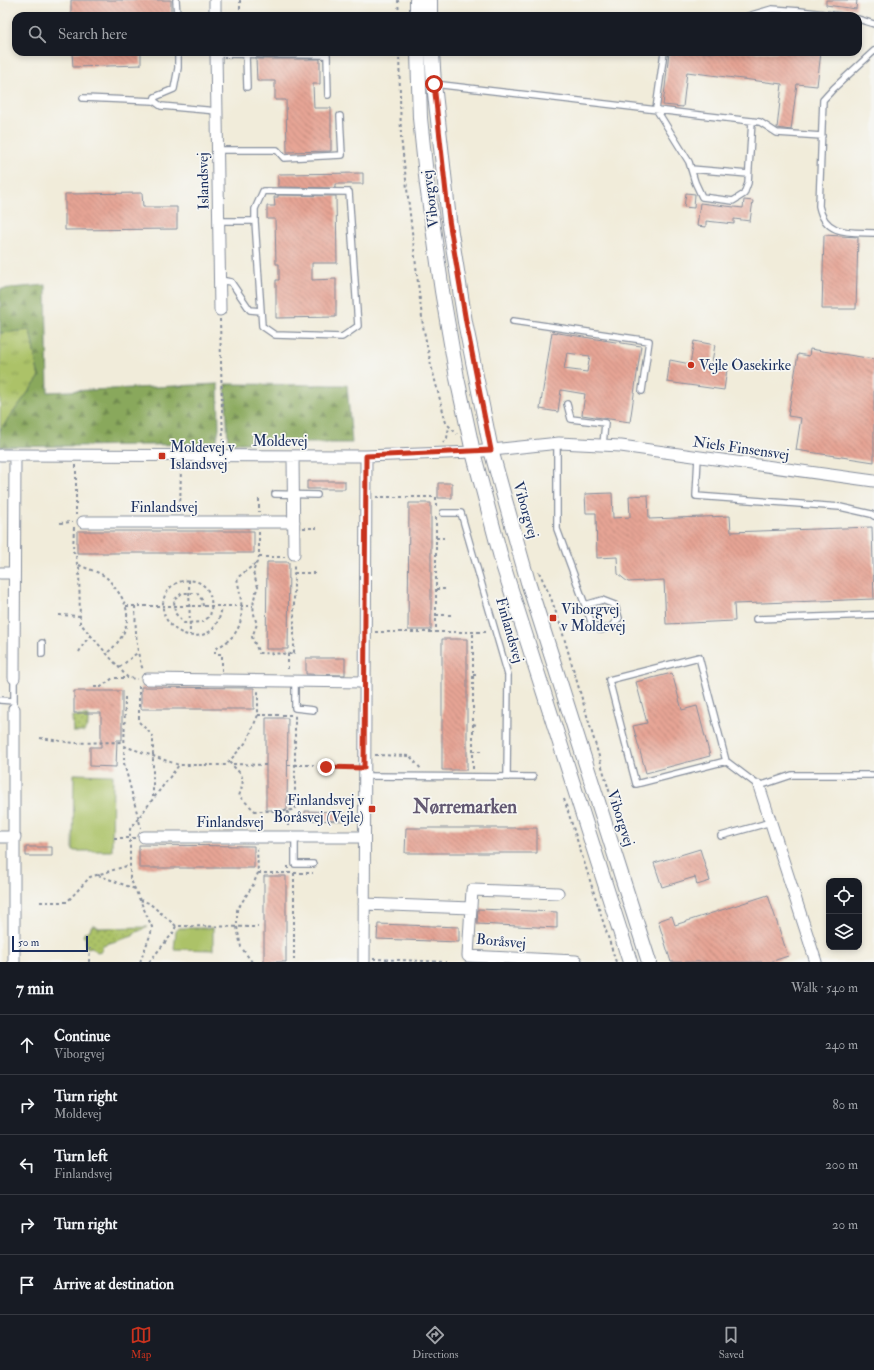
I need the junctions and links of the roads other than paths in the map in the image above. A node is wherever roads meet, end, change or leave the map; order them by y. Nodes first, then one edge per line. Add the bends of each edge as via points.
1 (176, 0) edge
2 (215, 0) edge
3 (417, 0) edge
4 (430, 0) edge
5 (176, 12) edge
6 (215, 12) edge
7 (417, 12) edge
8 (430, 12) edge
9 (762, 12) edge
10 (813, 12) edge
11 (862, 20) edge
12 (874, 24) edge
13 (874, 51) edge
14 (178, 56) edge
15 (216, 56) edge
16 (246, 56) edge
17 (327, 56) edge
18 (418, 56) edge
19 (432, 56) edge
20 (663, 56) edge
21 (434, 84) junction
22 (247, 87) dead end
23 (328, 95) dead end
24 (83, 98) dead end
25 (154, 101) junction
26 (656, 109) junction
27 (217, 111) junction
28 (340, 116) dead end
29 (752, 121) junction
30 (822, 136) junction
31 (217, 150) junction
32 (691, 169) junction
33 (748, 174) junction
34 (219, 221) junction
35 (256, 221) junction
36 (874, 232) edge
37 (220, 280) junction
38 (220, 310) road end
39 (261, 311) junction
40 (513, 321) dead end
41 (642, 391) dead end
42 (567, 404) dead end
43 (557, 444) junction
44 (603, 445) junction
45 (491, 450) junction
46 (473, 452) junction
47 (0, 455) edge
48 (15, 456) junction
49 (293, 456) junction
50 (366, 456) junction
51 (698, 457) junction
52 (874, 481) edge
53 (275, 494) dead end
54 (293, 495) junction
55 (317, 495) dead end
56 (443, 513) dead end
57 (874, 516) edge
58 (78, 520) road end
59 (294, 522) junction
60 (294, 556) road end
61 (0, 573) edge
62 (14, 573) junction
63 (585, 605) junction
64 (874, 615) edge
65 (756, 619) dead end
66 (42, 643) dead end
67 (42, 654) dead end
68 (14, 678) joint
69 (147, 679) road end
70 (295, 681) junction
71 (364, 682) junction
72 (0, 700) edge
73 (14, 705) junction
74 (313, 710) dead end
75 (726, 761) junction
76 (364, 772) junction
77 (872, 775) dead end
78 (507, 777) junction
79 (533, 777) dead end
80 (759, 786) junction
81 (771, 822) junction
82 (721, 836) dead end
83 (0, 837) edge
84 (15, 837) junction
85 (144, 837) road end
86 (295, 837) junction
87 (364, 837) junction
88 (313, 864) dead end
89 (558, 893) dead end
90 (364, 904) junction
91 (471, 908) junction
92 (364, 961) edge
93 (576, 961) dead end
94 (14, 962) edge
95 (630, 962) edge
96 (649, 962) edge
97 (816, 962) edge

1 - 5 lane
2 - 6 street
3 - 7 street
4 - 8 street
9 - 10 lane via 772,9
11 - 12 lane
13 - 30 lane via 824,100
14 - 25 lane via 174,89 155,97
15 - 27 street, Islandsvej
16 - 22 lane
17 - 23 lane
18 - 46 street, Viborgvej via 420,118 428,192 457,378
19 - 21 street, Viborgvej
20 - 26 lane
21 - 26 lane
21 - 45 street, Viborgvej via 449,220
24 - 25 lane
25 - 27 lane via 161,106
26 - 29 lane
26 - 32 lane
27 - 31 street, Islandsvej
28 - 31 lane via 342,156 284,158 277,150
29 - 30 lane via 760,122 777,134
29 - 33 lane
30 - 36 lane via 819,206 824,221 836,230 844,232
31 - 34 street, Islandsvej
32 - 33 lane
32 - 33 lane via 702,197 733,201 744,194
34 - 35 lane
34 - 37 street, Islandsvej
35 - 39 lane
35 - 39 lane via 255,209 263,191 349,192 358,326 342,337 275,335 262,326
37 - 38 street, Islandsvej
37 - 39 lane via 231,282 250,310
40 - 41 lane via 649,341
42 - 44 lane via 571,419 605,424
43 - 44 street, Niels Finsensvej
43 - 45 street, Niels Finsensvej
43 - 63 lane via 557,529
44 - 51 street, Niels Finsensvej
45 - 46 street, Niels Finsensvej
45 - 96 street, Viborgvej via 528,582
46 - 50 street, Moldevej
46 - 95 street, Viborgvej via 503,565
47 - 48 street, Moldevej
48 - 49 street, Moldevej
48 - 62 street
49 - 50 street, Moldevej
49 - 54 street
50 - 71 street
51 - 52 street, Niels Finsensvej
51 - 57 lane via 696,496 840,507
53 - 54 lane
54 - 55 lane
54 - 59 street
56 - 78 lane, Finlandsvej via 461,513 508,675
58 - 59 street, Finlandsvej
59 - 60 street
61 - 62 street
62 - 68 street
63 - 63 lane via 592,624 601,630 611,627 619,618 615,605 602,600
64 - 65 lane
66 - 67 lane
68 - 73 lane
69 - 70 street
70 - 71 street
70 - 74 lane via 295,708
71 - 76 street
72 - 73 lane
73 - 84 street
75 - 75 lane via 699,657 609,680 636,784
75 - 80 lane
76 - 78 lane
76 - 87 street
77 - 80 lane via 792,775
78 - 79 lane
80 - 81 street
81 - 82 lane
81 - 97 street
83 - 84 street
84 - 94 street
85 - 86 street, Finlandsvej
86 - 87 street, Finlandsvej
86 - 88 lane via 295,864
87 - 90 street
89 - 91 street, Boråsvej via 472,890
90 - 91 street
90 - 92 street
91 - 93 street, Boråsvej via 468,956

